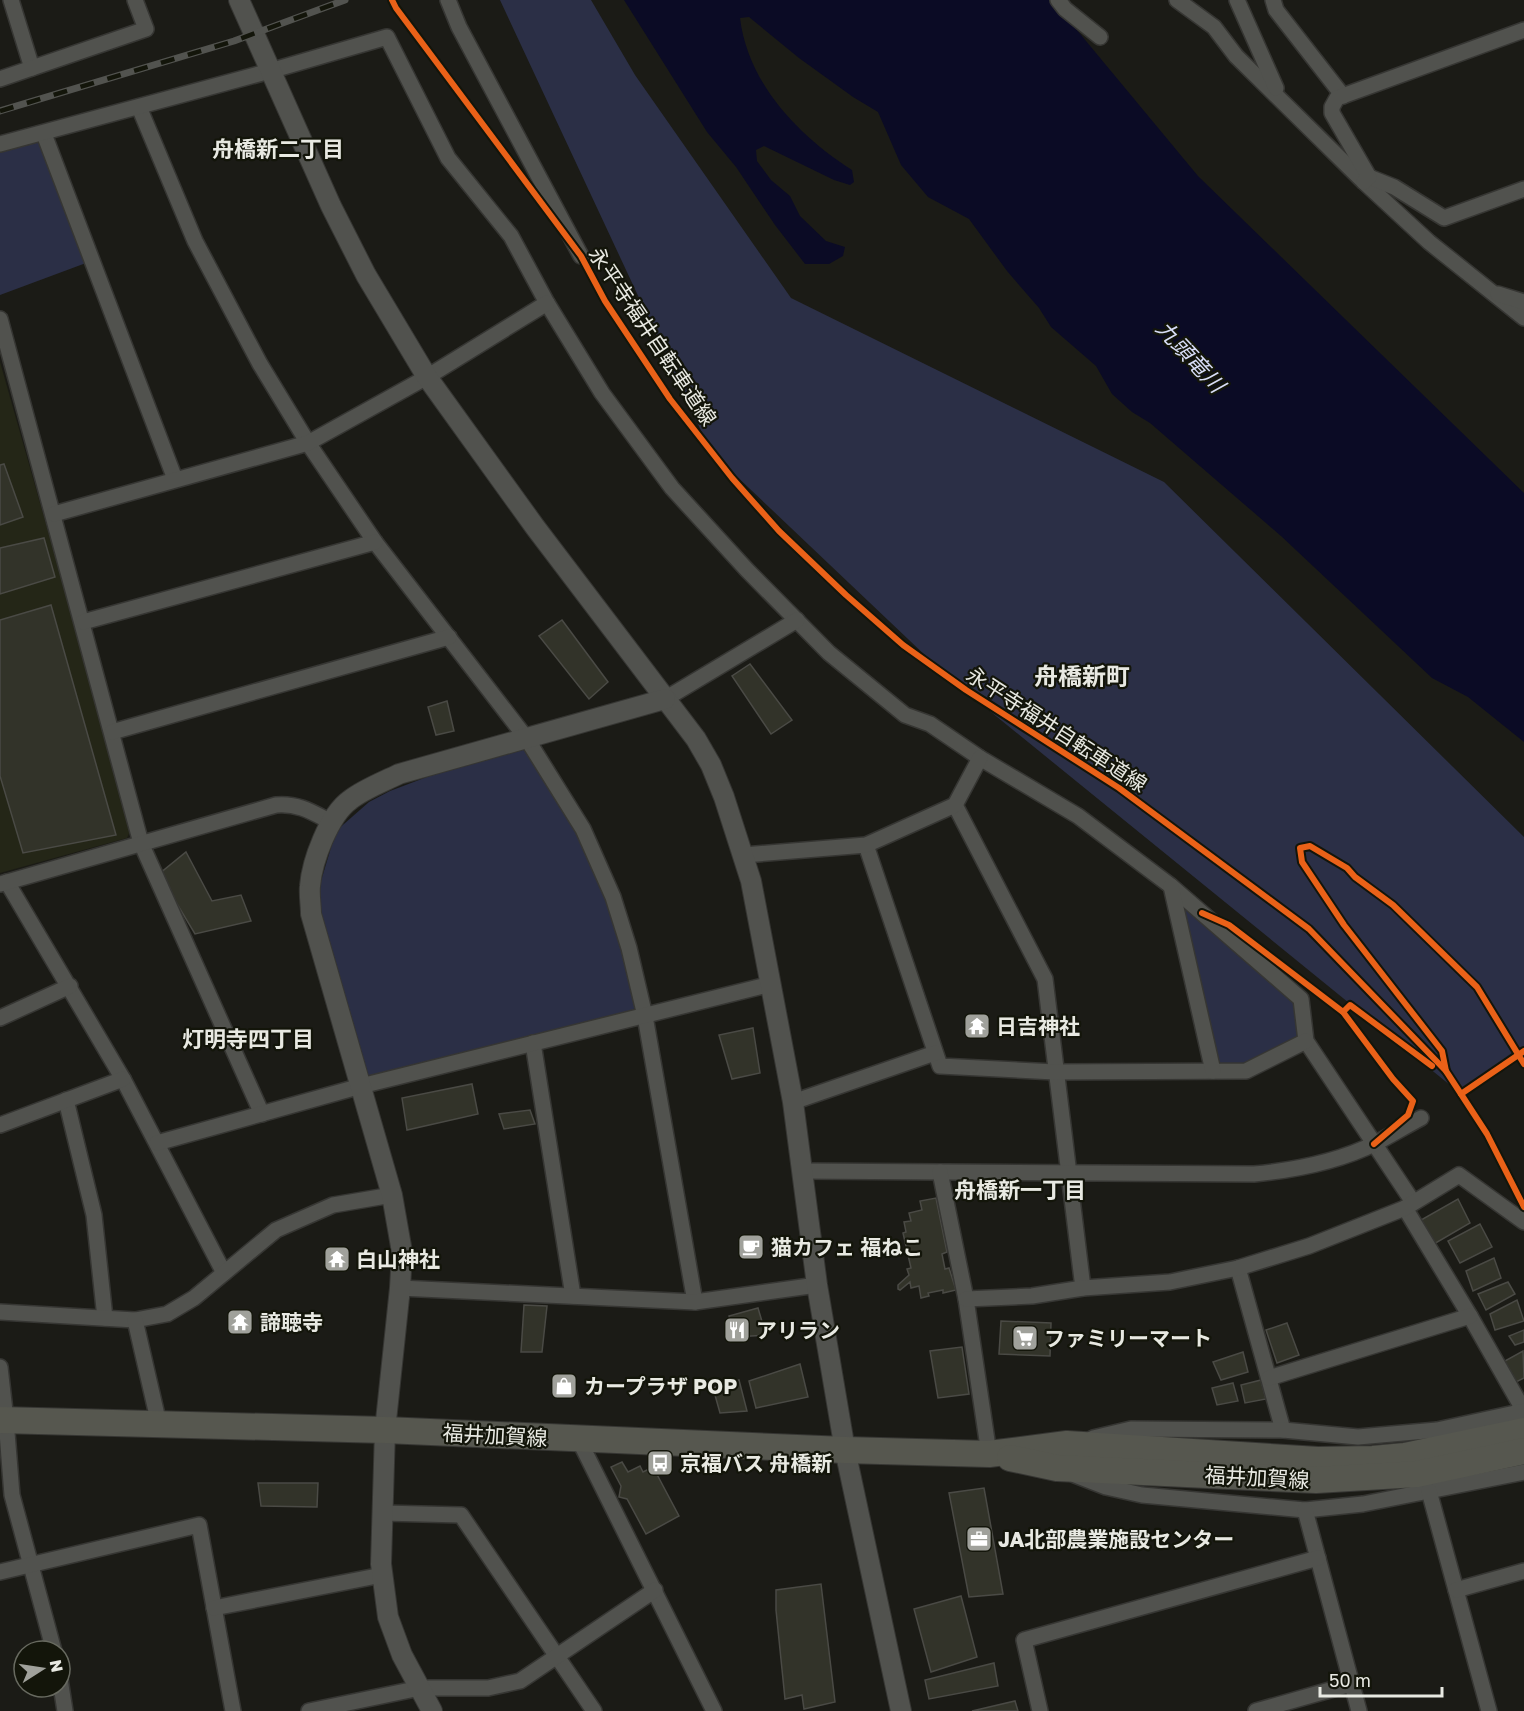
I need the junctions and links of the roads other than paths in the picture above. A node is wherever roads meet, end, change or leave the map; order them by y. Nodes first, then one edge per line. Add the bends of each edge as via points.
1 (11, 0) edge
2 (135, 0) edge
3 (239, 0) edge
4 (448, 0) edge
5 (1058, 0) edge
6 (1177, 0) edge
7 (1237, 0) edge
8 (1273, 0) edge
9 (1524, 31) edge
10 (1100, 37) dead end
11 (32, 68) junction
12 (270, 71) junction
13 (0, 79) edge
14 (1343, 96) junction
15 (1283, 100) junction
16 (139, 107) junction
17 (44, 134) junction
18 (0, 144) edge
19 (1366, 180) junction
20 (1524, 189) edge
21 (581, 256) dead end
22 (1493, 293) junction
23 (1524, 302) edge
24 (547, 303) junction
25 (1524, 318) edge
26 (0, 319) edge
27 (427, 377) junction
28 (308, 443) junction
29 (175, 479) junction
30 (54, 514) junction
31 (375, 542) junction
32 (798, 620) junction
33 (83, 622) junction
34 (449, 637) junction
35 (665, 699) junction
36 (112, 732) junction
37 (527, 739) junction
38 (981, 758) junction
39 (955, 805) junction
40 (331, 822) junction
41 (141, 843) junction
42 (866, 845) junction
43 (744, 855) junction
44 (4, 883) edge
45 (1171, 886) junction
46 (771, 984) junction
47 (70, 986) junction
48 (0, 1000) edge
49 (4, 1016) edge
50 (645, 1016) junction
51 (1306, 1041) junction
52 (533, 1043) junction
53 (935, 1053) junction
54 (1213, 1071) junction
55 (1055, 1072) junction
56 (123, 1079) junction
57 (361, 1086) junction
58 (66, 1100) junction
59 (793, 1102) junction
60 (262, 1113) junction
61 (1421, 1118) dead end
62 (0, 1125) edge
63 (156, 1143) junction
64 (1374, 1144) junction
65 (801, 1171) junction
66 (940, 1172) junction
67 (1068, 1173) junction
68 (392, 1195) junction
69 (1409, 1205) junction
70 (1524, 1222) edge
71 (1238, 1268) junction
72 (224, 1273) junction
73 (817, 1285) junction
74 (400, 1287) junction
75 (1083, 1288) junction
76 (573, 1296) junction
77 (966, 1299) junction
78 (695, 1302) junction
79 (0, 1311) edge
80 (1470, 1316) junction
81 (105, 1318) junction
82 (135, 1320) junction
83 (0, 1367) edge
84 (1269, 1378) junction
85 (1524, 1411) edge
86 (3, 1420) edge
87 (159, 1424) junction
88 (385, 1430) junction
89 (1282, 1430) junction
90 (1524, 1431) edge
91 (578, 1438) junction
92 (1067, 1444) junction
93 (845, 1450) junction
94 (1524, 1451) edge
95 (989, 1454) junction
96 (1058, 1468) junction
97 (1317, 1470) junction
98 (1524, 1472) edge
99 (1429, 1491) junction
100 (1305, 1510) junction
101 (383, 1513) junction
102 (1318, 1558) junction
103 (31, 1563) junction
104 (1524, 1570) edge
105 (0, 1572) edge
106 (382, 1575) junction
107 (655, 1590) junction
108 (1456, 1590) junction
109 (214, 1608) junction
110 (51, 1639) edge
111 (556, 1657) junction
112 (1352, 1684) junction
113 (420, 1688) junction
114 (233, 1711) edge
115 (309, 1711) edge
116 (432, 1711) edge
117 (594, 1711) edge
118 (714, 1711) edge
119 (901, 1711) edge
120 (1040, 1711) edge
121 (1256, 1711) edge
122 (1359, 1711) edge
123 (1489, 1711) edge

1 - 11 street
2 - 11 street via 146,29
3 - 12 street
4 - 21 street
5 - 10 street
6 - 15 street via 1214,27 1236,56
7 - 15 street
8 - 14 street via 1276,10
9 - 14 street
11 - 13 street
12 - 16 street
12 - 24 street via 387,37 448,158 511,237
12 - 27 street via 366,275
14 - 19 street via 1337,99 1332,113
15 - 19 street
16 - 17 street
16 - 28 street via 195,241 260,364
17 - 18 street
17 - 29 street
19 - 20 street via 1394,187 1444,218
19 - 22 street via 1429,242
22 - 23 street
22 - 25 street
24 - 27 street
24 - 32 street via 602,393 672,488
26 - 30 street
27 - 28 street
27 - 35 street
28 - 29 street
28 - 31 street
29 - 30 street
30 - 33 street
31 - 33 street
31 - 34 street
32 - 35 street
32 - 38 street via 829,653 904,715 930,724
33 - 36 street
34 - 36 street
34 - 37 street
35 - 37 street
35 - 43 street via 711,765
36 - 41 street
37 - 40 street via 399,774 348,801
37 - 50 street via 583,829 613,897
38 - 39 street
38 - 45 street via 1078,816
39 - 42 street
39 - 55 street via 1045,979
40 - 41 street via 303,807 276,805
40 - 57 street via 309,886 311,914
41 - 44 street
41 - 60 street
42 - 43 street
42 - 53 street
43 - 46 street
44 - 47 street
45 - 51 street via 1300,999
45 - 54 street
46 - 50 street
46 - 59 street
47 - 49 street
47 - 56 street
48 - 49 street
50 - 52 street
50 - 78 street
51 - 54 street via 1246,1071
51 - 64 street
52 - 57 street
52 - 76 street
53 - 55 street via 940,1066
53 - 59 street
54 - 55 street
55 - 67 street
56 - 58 street
56 - 63 street
57 - 60 street
57 - 68 street
58 - 62 street
58 - 81 street via 94,1215
59 - 65 street
60 - 63 street
61 - 64 street
63 - 72 street
64 - 67 street via 1324,1162 1254,1174
64 - 69 street
65 - 66 street
65 - 73 street
66 - 67 street
66 - 77 street
67 - 75 street
68 - 72 street via 333,1205 276,1230
68 - 74 street via 402,1252
69 - 70 street via 1459,1175
69 - 71 street via 1308,1246
69 - 80 street
71 - 75 street via 1170,1282
71 - 84 street
72 - 82 street via 167,1314
73 - 78 street
73 - 93 street
74 - 76 street
74 - 88 street
75 - 77 street via 1032,1296
76 - 78 street
77 - 95 street
79 - 81 street
80 - 84 street
80 - 85 street
81 - 82 street
82 - 87 street
83 - 86 street
84 - 89 street
85 - 89 street via 1437,1430 1358,1437
86 - 87 main road, 福井加賀線
86 - 103 street via 12,1495
87 - 88 main road, 福井加賀線
88 - 91 main road, 福井加賀線
88 - 101 street
89 - 92 street via 1131,1429
90 - 97 main road, 福井加賀線
91 - 93 main road, 福井加賀線
91 - 107 street
92 - 95 main road, 福井加賀線
92 - 97 main road, 福井加賀線
93 - 95 main road, 福井加賀線
93 - 119 street
94 - 97 main road, 福井加賀線 via 1417,1474
95 - 96 main road, 福井加賀線
96 - 97 main road, 福井加賀線
96 - 100 street via 1106,1487 1142,1495
98 - 99 street
99 - 100 street
99 - 108 street
100 - 102 street
101 - 106 street
101 - 111 street via 460,1515
102 - 112 street
102 - 120 street via 1024,1640
103 - 105 street
103 - 109 street via 199,1525
103 - 110 street
104 - 108 street
106 - 109 street
106 - 113 street via 388,1617
107 - 111 street
107 - 118 street
108 - 123 street
109 - 114 street
111 - 113 street via 520,1681 488,1689
111 - 117 street
112 - 121 street
112 - 122 street
113 - 115 street
113 - 116 street

